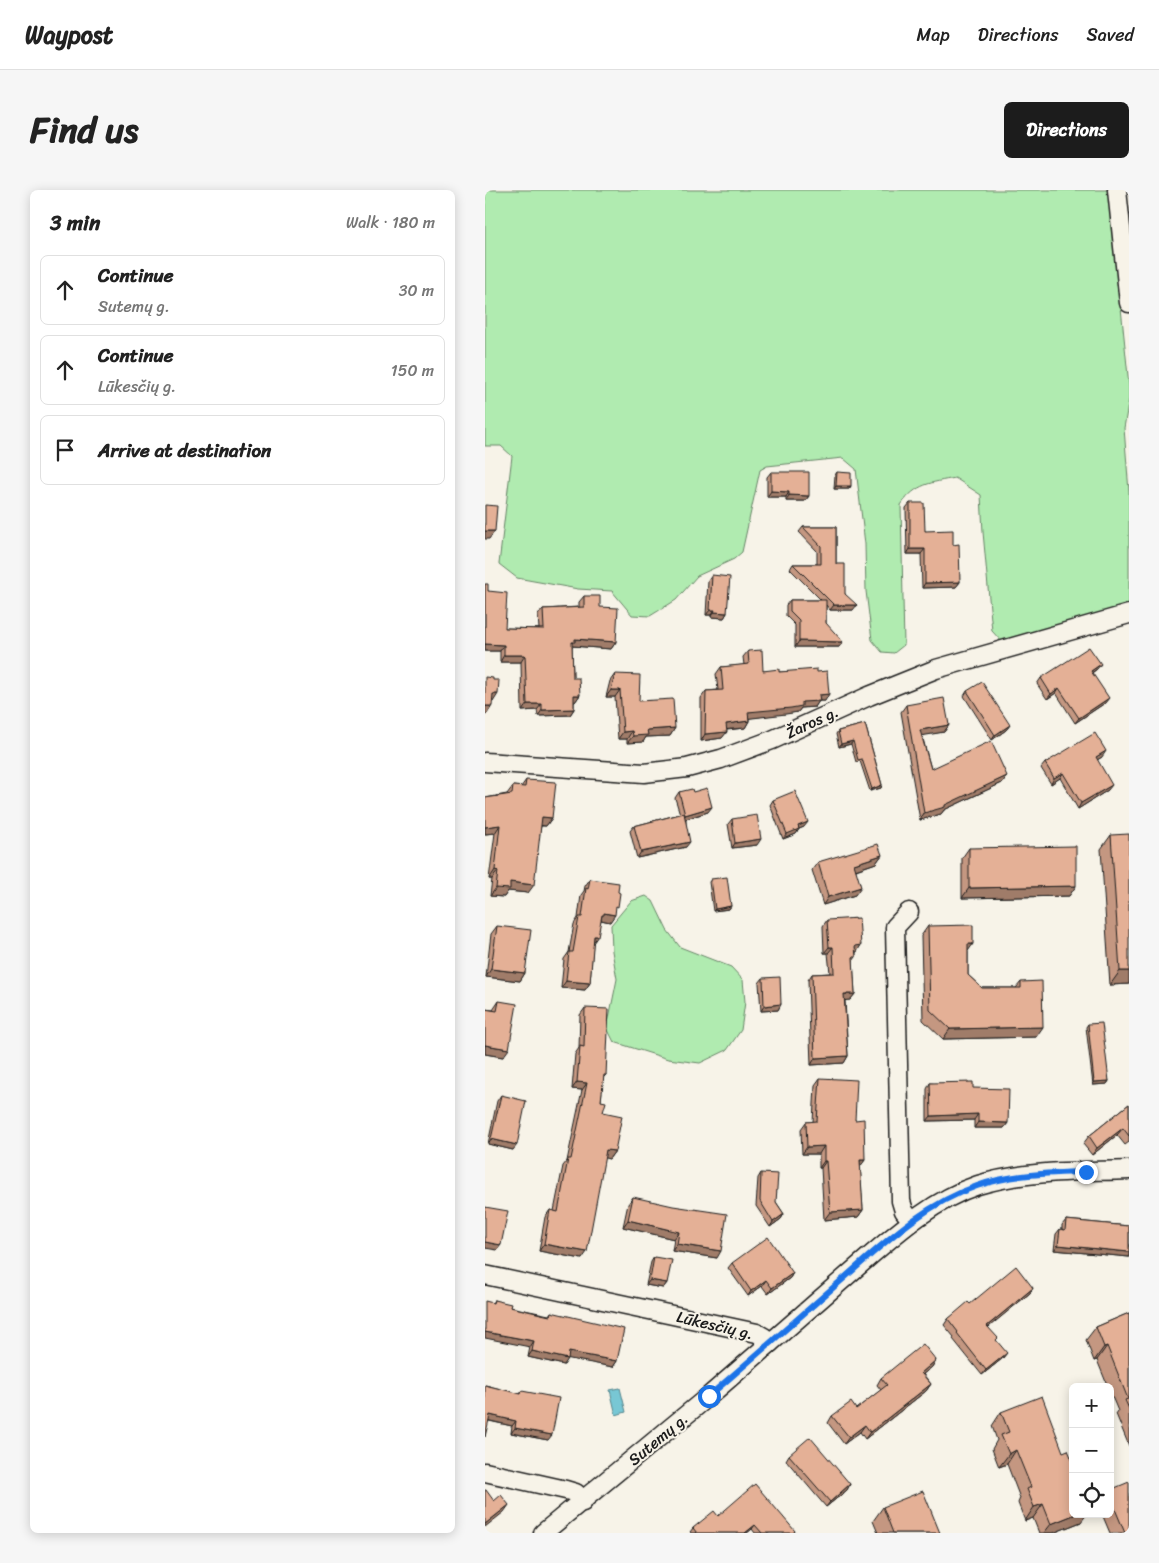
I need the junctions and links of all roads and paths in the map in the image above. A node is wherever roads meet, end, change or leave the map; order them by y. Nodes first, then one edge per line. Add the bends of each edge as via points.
1 (1117, 190) edge
2 (1129, 303) edge
3 (1129, 614) edge
4 (485, 762) edge
5 (909, 912) dead end
6 (1129, 1170) edge
7 (912, 1220) junction
8 (485, 1275) edge
9 (770, 1344) junction
10 (485, 1472) edge
11 (583, 1502) junction
12 (543, 1533) edge

1 - 2 street
3 - 4 street, Žaros g. via 936,669 764,744 687,768 644,773
5 - 7 street via 895,928 901,1201
6 - 7 street, Lūkesčių g. via 1050,1172 1009,1178 976,1186
7 - 9 street, Lūkesčių g.
8 - 9 street, Lūkesčių g. via 757,1333
9 - 11 street, Sutemų g.
10 - 11 street via 576,1493
11 - 12 street, Sutemų g.

